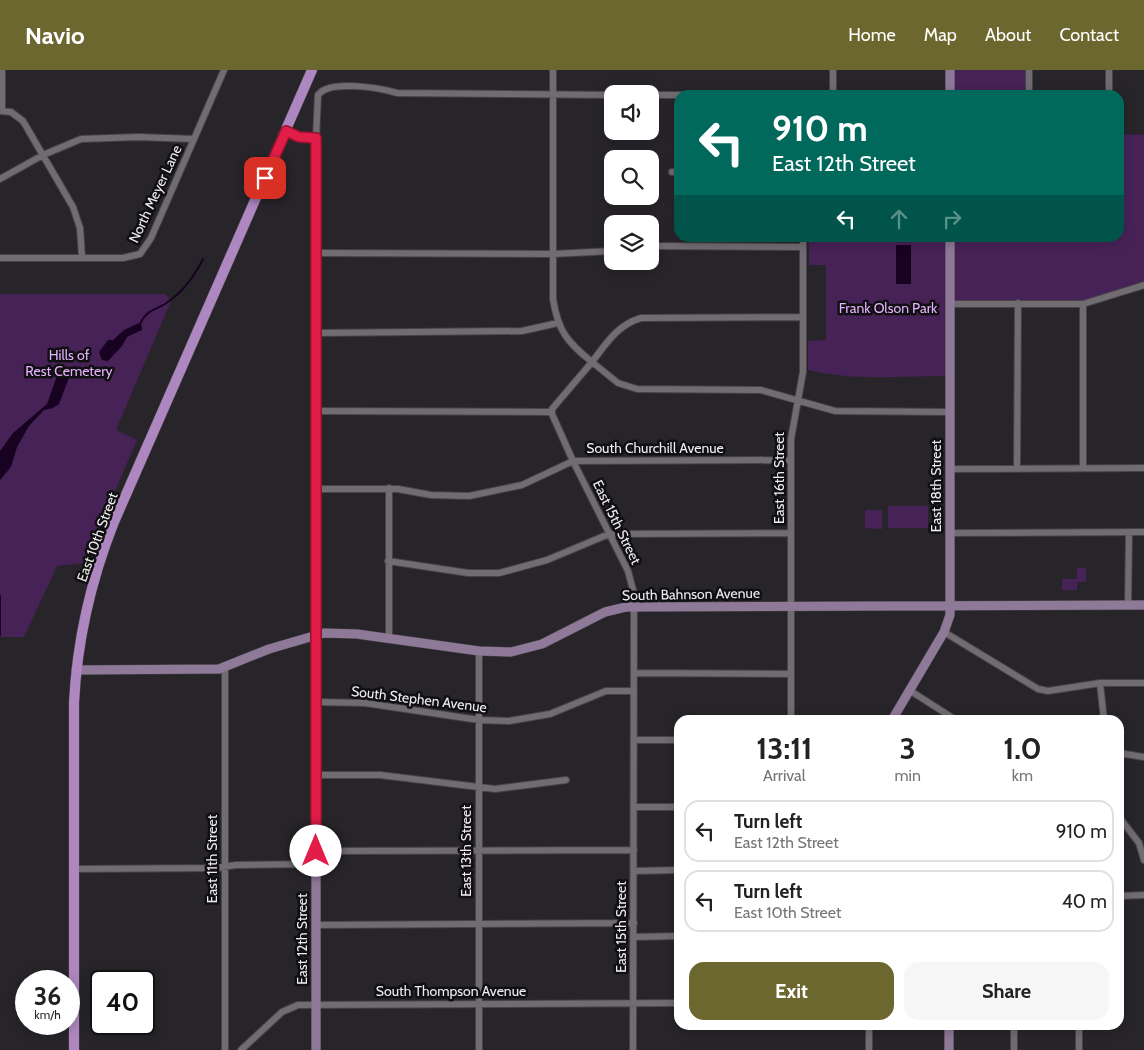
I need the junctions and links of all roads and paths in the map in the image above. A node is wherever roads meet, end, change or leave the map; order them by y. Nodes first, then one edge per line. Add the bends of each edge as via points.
1 (2, 70) edge
2 (224, 70) edge
3 (312, 70) edge
4 (553, 70) edge
5 (832, 70) edge
6 (950, 70) edge
7 (1029, 70) edge
8 (1109, 70) edge
9 (833, 90) edge
10 (950, 90) edge
11 (1029, 90) edge
12 (1109, 90) edge
13 (553, 95) junction
14 (604, 95) edge
15 (659, 95) edge
16 (674, 95) edge
17 (1, 111) edge
18 (286, 131) junction
19 (316, 138) junction
20 (194, 139) junction
21 (43, 155) junction
22 (0, 179) edge
23 (803, 242) edge
24 (950, 242) edge
25 (659, 246) edge
26 (803, 247) junction
27 (604, 251) edge
28 (316, 253) junction
29 (553, 254) junction
30 (82, 257) junction
31 (0, 258) edge
32 (1144, 285) edge
33 (1018, 303) junction
34 (950, 304) junction
35 (1083, 304) junction
36 (803, 317) junction
37 (558, 323) junction
38 (316, 333) junction
39 (592, 362) junction
40 (797, 401) junction
41 (316, 411) junction
42 (552, 412) junction
43 (950, 412) junction
44 (791, 460) junction
45 (573, 461) junction
46 (1017, 467) junction
47 (1083, 467) junction
48 (1144, 468) edge
49 (950, 469) junction
50 (389, 488) junction
51 (316, 489) junction
52 (1129, 532) junction
53 (1144, 532) edge
54 (791, 533) junction
55 (950, 533) junction
56 (609, 534) junction
57 (388, 561) junction
58 (951, 606) junction
59 (1128, 606) junction
60 (1144, 606) edge
61 (634, 607) junction
62 (791, 607) junction
63 (944, 632) junction
64 (316, 634) junction
65 (388, 639) junction
66 (479, 651) junction
67 (225, 668) junction
68 (76, 670) junction
69 (634, 673) junction
70 (791, 674) junction
71 (1100, 683) junction
72 (1144, 683) edge
73 (909, 690) junction
74 (634, 691) junction
75 (316, 702) junction
76 (791, 715) edge
77 (895, 715) edge
78 (948, 715) edge
79 (1103, 715) edge
80 (479, 720) junction
81 (634, 740) junction
82 (674, 740) edge
83 (1124, 754) edge
84 (1144, 757) edge
85 (315, 775) junction
86 (566, 780) dead end
87 (478, 789) junction
88 (674, 806) edge
89 (635, 807) junction
90 (1124, 823) edge
91 (634, 850) junction
92 (316, 851) junction
93 (478, 851) junction
94 (1144, 860) edge
95 (316, 864) junction
96 (225, 867) junction
97 (75, 869) junction
98 (674, 870) edge
99 (634, 871) junction
100 (1144, 895) edge
101 (1124, 896) edge
102 (478, 923) junction
103 (634, 923) junction
104 (316, 925) junction
105 (674, 936) edge
106 (634, 937) junction
107 (634, 1002) junction
108 (479, 1003) junction
109 (674, 1003) edge
110 (316, 1004) junction
111 (869, 1030) edge
112 (949, 1030) edge
113 (1014, 1030) edge
114 (1079, 1030) edge
115 (74, 1050) edge
116 (225, 1050) edge
117 (241, 1050) edge
118 (316, 1050) edge
119 (479, 1050) edge
120 (633, 1050) edge
121 (869, 1050) edge
122 (949, 1050) edge
123 (1014, 1050) edge
124 (1079, 1050) edge

1 - 17 street
2 - 20 street, North Meyer Lane
3 - 18 main road, East 10th Street
4 - 13 street
5 - 9 street
6 - 10 street
7 - 11 street
8 - 12 street
13 - 14 street
13 - 19 street, East 12th Street via 397,93 371,86 321,90 316,101
13 - 29 street
15 - 16 street
17 - 21 street via 11,112 23,121
18 - 19 street via 299,137
18 - 68 main road, East 10th Street via 106,544 86,611
19 - 28 street, East 12th Street
20 - 21 street via 81,139
20 - 30 street, North Meyer Lane via 143,251 129,257
21 - 22 street
21 - 30 street via 77,216
23 - 26 street, East 16th Street
24 - 34 street, East 18th Street
25 - 26 street
26 - 36 street, East 16th Street
27 - 29 street
28 - 29 street
28 - 38 street, East 12th Street
29 - 37 street via 552,299
30 - 31 street, North Meyer Lane
32 - 35 street
33 - 34 street
33 - 35 street
33 - 46 street
34 - 43 street, East 18th Street
35 - 47 street
36 - 39 street via 641,318 617,331
36 - 40 street, East 16th Street via 803,372
37 - 38 street via 522,330
37 - 39 street via 570,344
38 - 41 street, East 12th Street
39 - 40 street via 618,383 637,389 761,390
39 - 42 street
40 - 43 street via 836,411
40 - 44 street, East 16th Street via 792,425
41 - 42 street
41 - 51 street, East 12th Street
42 - 45 street, East 15th Street
43 - 49 street, East 18th Street
44 - 45 street, South Churchill Avenue
44 - 54 street, East 16th Street
45 - 50 street, South Churchill Avenue via 522,485 484,494 446,496
45 - 56 street, East 15th Street
46 - 47 street
46 - 49 street
47 - 48 street
49 - 55 street, East 18th Street
50 - 51 street, South Churchill Avenue
50 - 57 street
51 - 64 street, East 12th Street
52 - 53 street
52 - 55 street
52 - 59 street
54 - 56 street
54 - 62 street, East 16th Street
55 - 58 street, East 18th Street
56 - 57 street via 547,560 499,573 468,573
56 - 61 street, East 15th Street via 631,582
57 - 65 street
58 - 59 street, South Bahnson Avenue
58 - 62 street, South Bahnson Avenue
58 - 63 street, East 18th Street
59 - 60 street, South Bahnson Avenue
61 - 62 street, South Bahnson Avenue
61 - 66 street, South Bahnson Avenue via 605,612 550,641 527,649
61 - 69 street, East 15th Street
62 - 70 street, East 16th Street
63 - 71 street via 1038,689 1059,691
63 - 73 street, East 18th Street
64 - 65 street, South Bahnson Avenue via 346,633
64 - 67 street, South Bahnson Avenue via 260,652
64 - 75 street, East 12th Street
65 - 66 street, South Bahnson Avenue
66 - 80 street, East 13th Street
67 - 68 street, South Bahnson Avenue
67 - 96 street, East 11th Street
68 - 97 main road, East 10th Street
69 - 70 street
69 - 74 street, East 15th Street
70 - 76 street, East 16th Street
71 - 72 street
71 - 79 street
73 - 77 street, East 18th Street
73 - 78 street
74 - 80 street, South Stephen Avenue via 606,691 564,710 533,718
74 - 81 street, East 15th Street
75 - 80 street, South Stephen Avenue via 365,703
75 - 85 street, East 12th Street
80 - 87 street, East 13th Street
81 - 82 street
81 - 89 street, East 15th Street
83 - 84 street
85 - 87 street via 380,775
85 - 92 street, East 12th Street
86 - 87 street via 511,789
87 - 93 street, East 13th Street
88 - 89 street
89 - 91 street, East 15th Street
90 - 94 street via 1139,842
91 - 93 street
91 - 99 street, East 15th Street
92 - 93 street
92 - 95 street, East 12th Street
93 - 102 street, East 13th Street
95 - 96 street
95 - 104 street, East 12th Street
96 - 97 street
96 - 116 street, East 11th Street
97 - 115 main road, East 10th Street
98 - 99 street
99 - 103 street, East 15th Street
100 - 101 street
102 - 103 street
102 - 104 street
102 - 108 street, East 13th Street
103 - 106 street, East 15th Street
104 - 110 street, East 12th Street
105 - 106 street
106 - 107 street, East 15th Street
107 - 108 street, South Thompson Avenue
107 - 109 street, South Thompson Avenue
107 - 120 street, East 15th Street
108 - 110 street, South Thompson Avenue
108 - 119 street, East 13th Street
110 - 117 street, South Thompson Avenue via 298,1005 282,1012
110 - 118 street, East 12th Street
111 - 121 street
112 - 122 street
113 - 123 street
114 - 124 street

